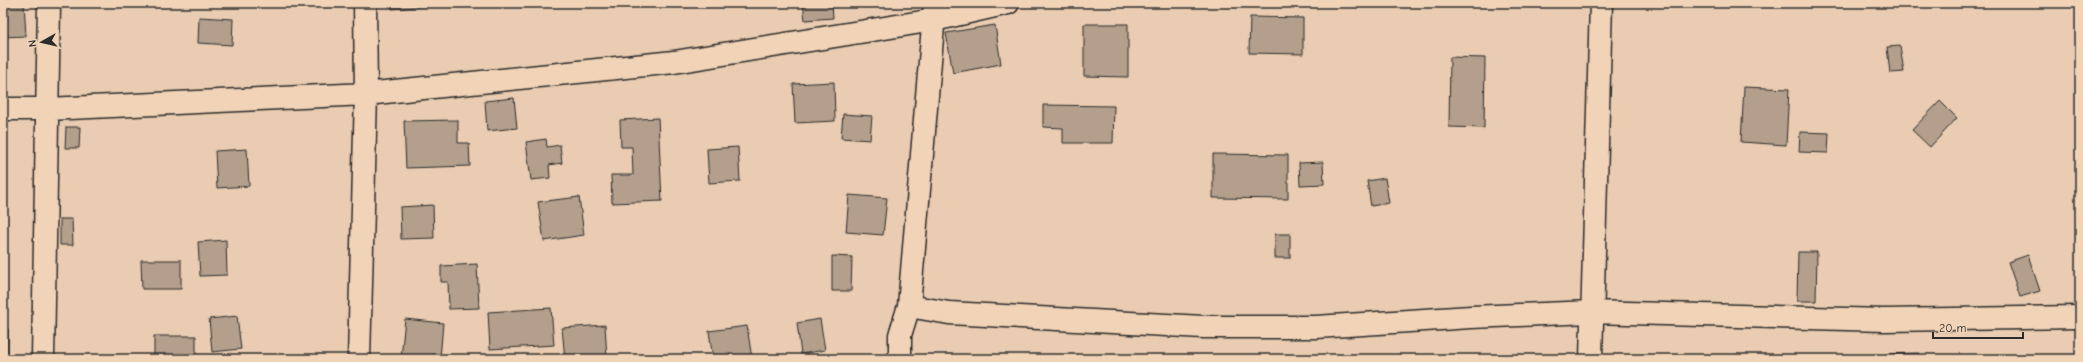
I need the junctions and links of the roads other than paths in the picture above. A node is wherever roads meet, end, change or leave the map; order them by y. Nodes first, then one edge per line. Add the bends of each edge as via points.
1 (49, 3) edge
2 (365, 3) edge
3 (1008, 3) edge
4 (1601, 3) edge
5 (934, 12) edge
6 (366, 94) junction
7 (3, 109) edge
8 (48, 109) junction
9 (909, 306) junction
10 (1591, 312) junction
11 (2080, 317) edge
12 (43, 359) edge
13 (359, 359) edge
14 (900, 359) edge
15 (1591, 359) edge

1 - 8 street
2 - 6 street
3 - 5 street
4 - 10 street
5 - 6 street via 674,62
5 - 9 street
6 - 8 street
6 - 13 street
7 - 8 street
8 - 12 street
9 - 10 street via 948,313 1203,327 1316,327
9 - 14 street via 900,335
10 - 11 street via 1884,320
10 - 15 street

